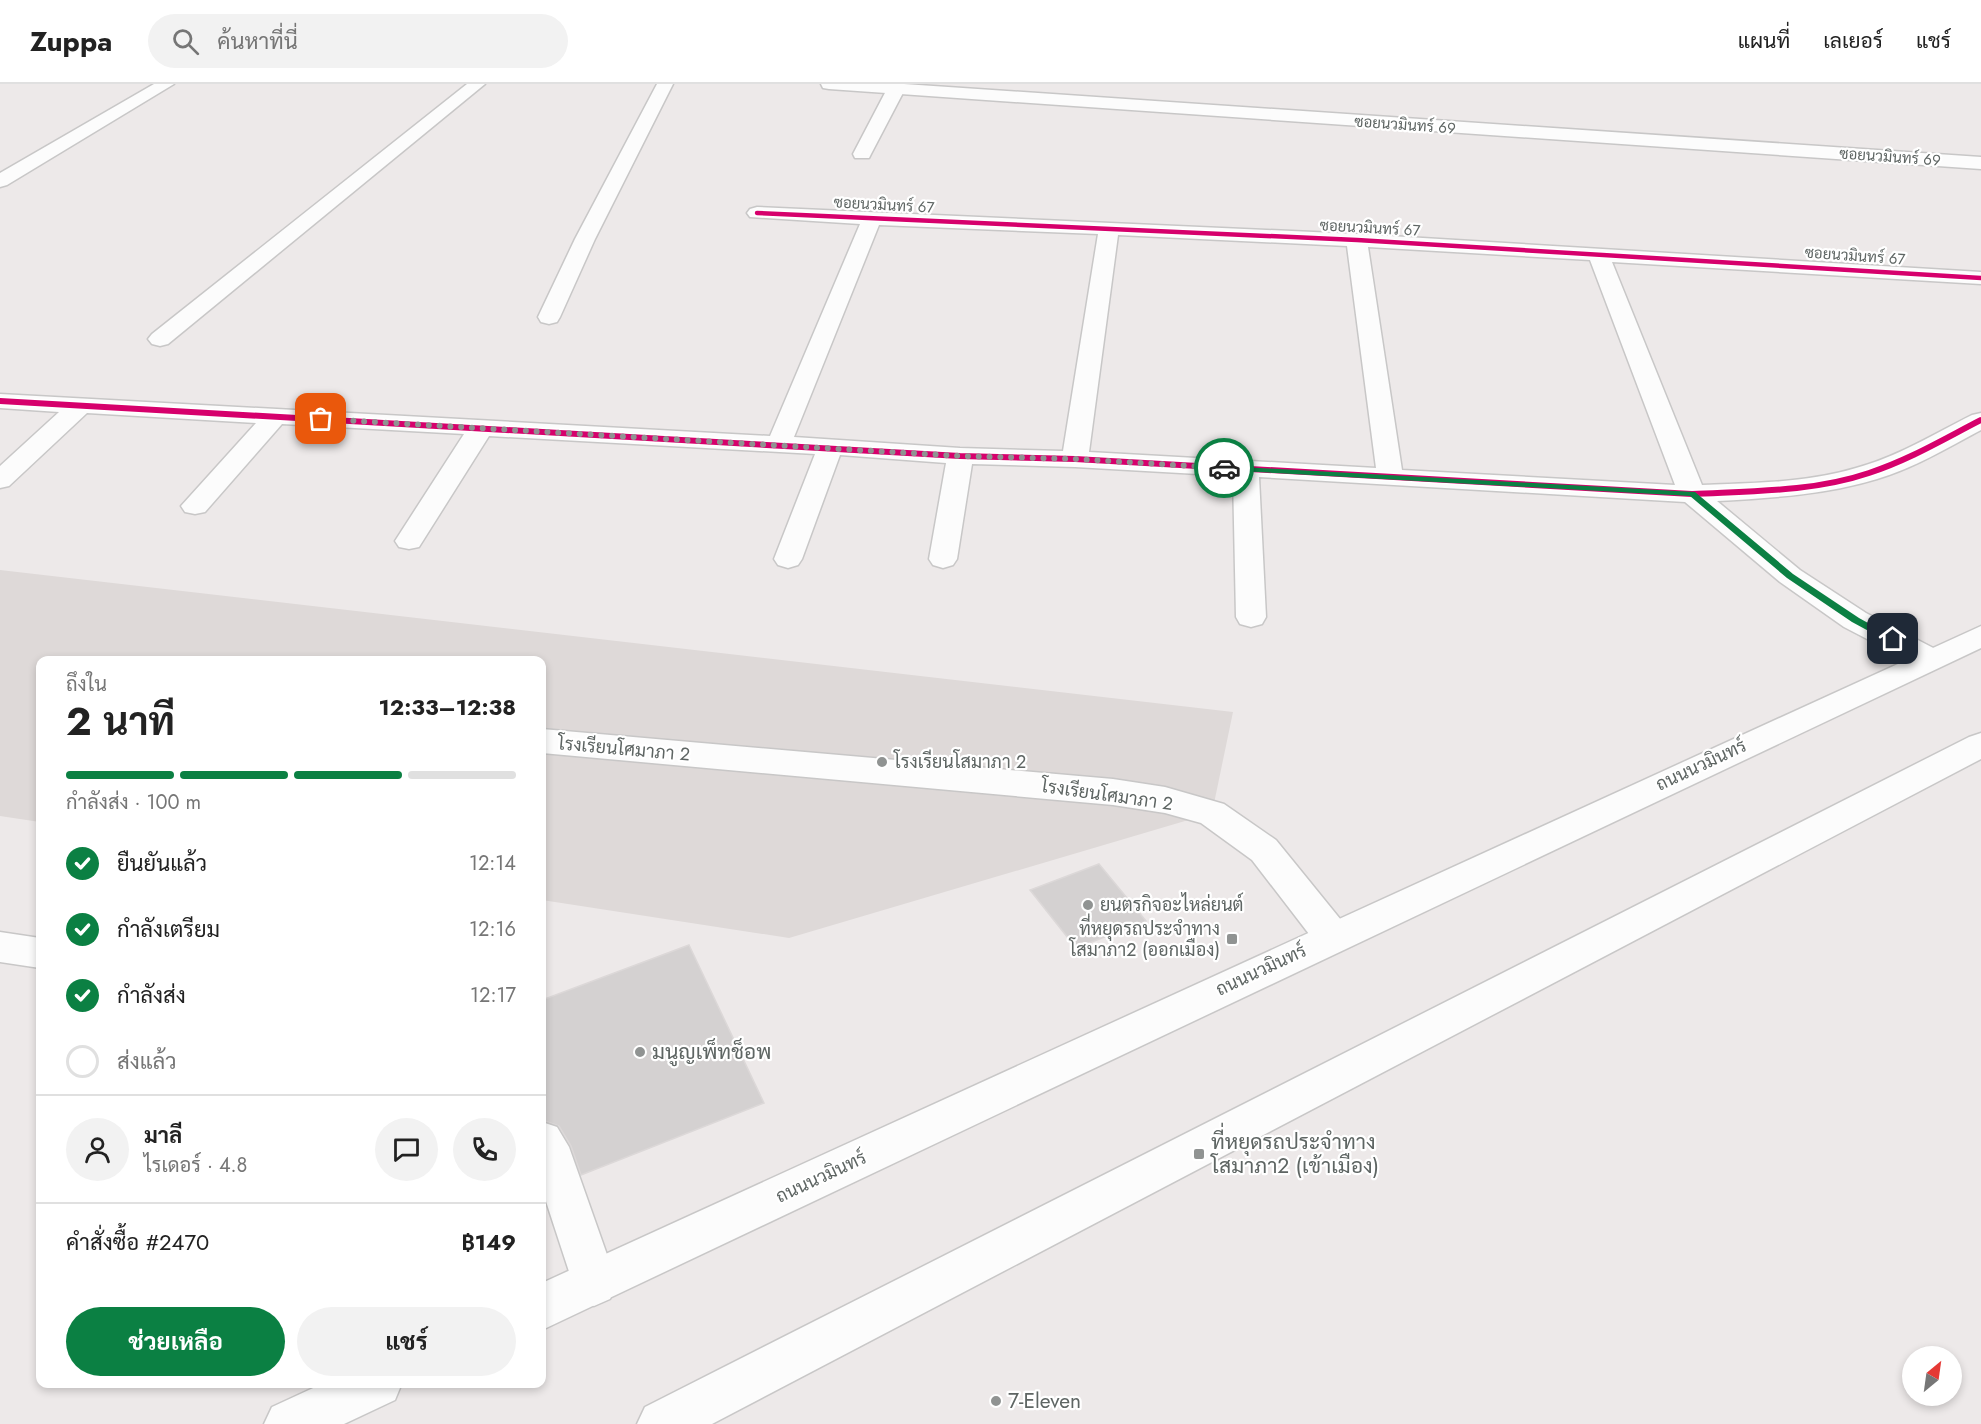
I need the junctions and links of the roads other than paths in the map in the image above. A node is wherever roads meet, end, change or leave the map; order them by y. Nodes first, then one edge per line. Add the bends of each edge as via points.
1 (166, 84) edge
2 (477, 84) edge
3 (665, 84) edge
4 (829, 84) edge
5 (896, 89) junction
6 (862, 154) dead end
7 (1981, 163) edge
8 (0, 181) edge
9 (757, 213) dead end
10 (872, 218) junction
11 (1108, 229) junction
12 (1358, 240) junction
13 (1598, 254) junction
14 (1981, 278) edge
15 (549, 317) dead end
16 (160, 339) dead end
17 (0, 401) edge
18 (81, 405) junction
19 (276, 416) junction
20 (1981, 420) edge
21 (482, 428) junction
22 (779, 444) junction
23 (830, 447) junction
24 (960, 456) junction
25 (1075, 459) junction
26 (1246, 470) junction
27 (1390, 477) junction
28 (0, 480) edge
29 (1692, 494) junction
30 (195, 506) dead end
31 (409, 541) dead end
32 (788, 559) dead end
33 (943, 559) dead end
34 (1251, 617) dead end
35 (1981, 636) edge
36 (1930, 659) junction
37 (546, 741) edge
38 (1981, 745) edge
39 (1332, 936) junction
40 (0, 947) edge
41 (36, 952) edge
42 (546, 1148) edge
43 (594, 1283) junction
44 (546, 1305) edge
45 (367, 1388) edge
46 (289, 1424) edge
47 (662, 1424) edge

1 - 8 street
2 - 16 street
3 - 15 street
4 - 5 street, ซอยนวมินทร์ 69
5 - 6 street
5 - 7 street, ซอยนวมินทร์ 69
9 - 10 street, ซอยนวมินทร์ 67
10 - 11 street, ซอยนวมินทร์ 67
10 - 22 street
11 - 12 street, ซอยนวมินทร์ 67
11 - 25 street
12 - 13 street, ซอยนวมินทร์ 67
12 - 27 street
13 - 14 street, ซอยนวมินทร์ 67
13 - 29 street
17 - 18 street
18 - 19 street
18 - 28 street
19 - 21 street
19 - 30 street
20 - 29 street via 1890,466 1845,479 1785,489
21 - 22 street
21 - 31 street
22 - 23 street
23 - 24 street
23 - 32 street
24 - 25 street
24 - 33 street
25 - 26 street
26 - 27 street
26 - 34 street
27 - 29 street
29 - 36 street via 1790,576 1856,620
35 - 36 street, ถนนนวมินทร์
36 - 39 street, ถนนนวมินทร์
37 - 39 street, โรงเรียนโศมาภา 2 via 1113,792 1165,800 1212,813 1264,850
38 - 47 street
39 - 43 street, ถนนนวมินทร์
40 - 41 street
42 - 43 street via 554,1161
43 - 44 street, ถนนนวมินทร์
45 - 46 street

